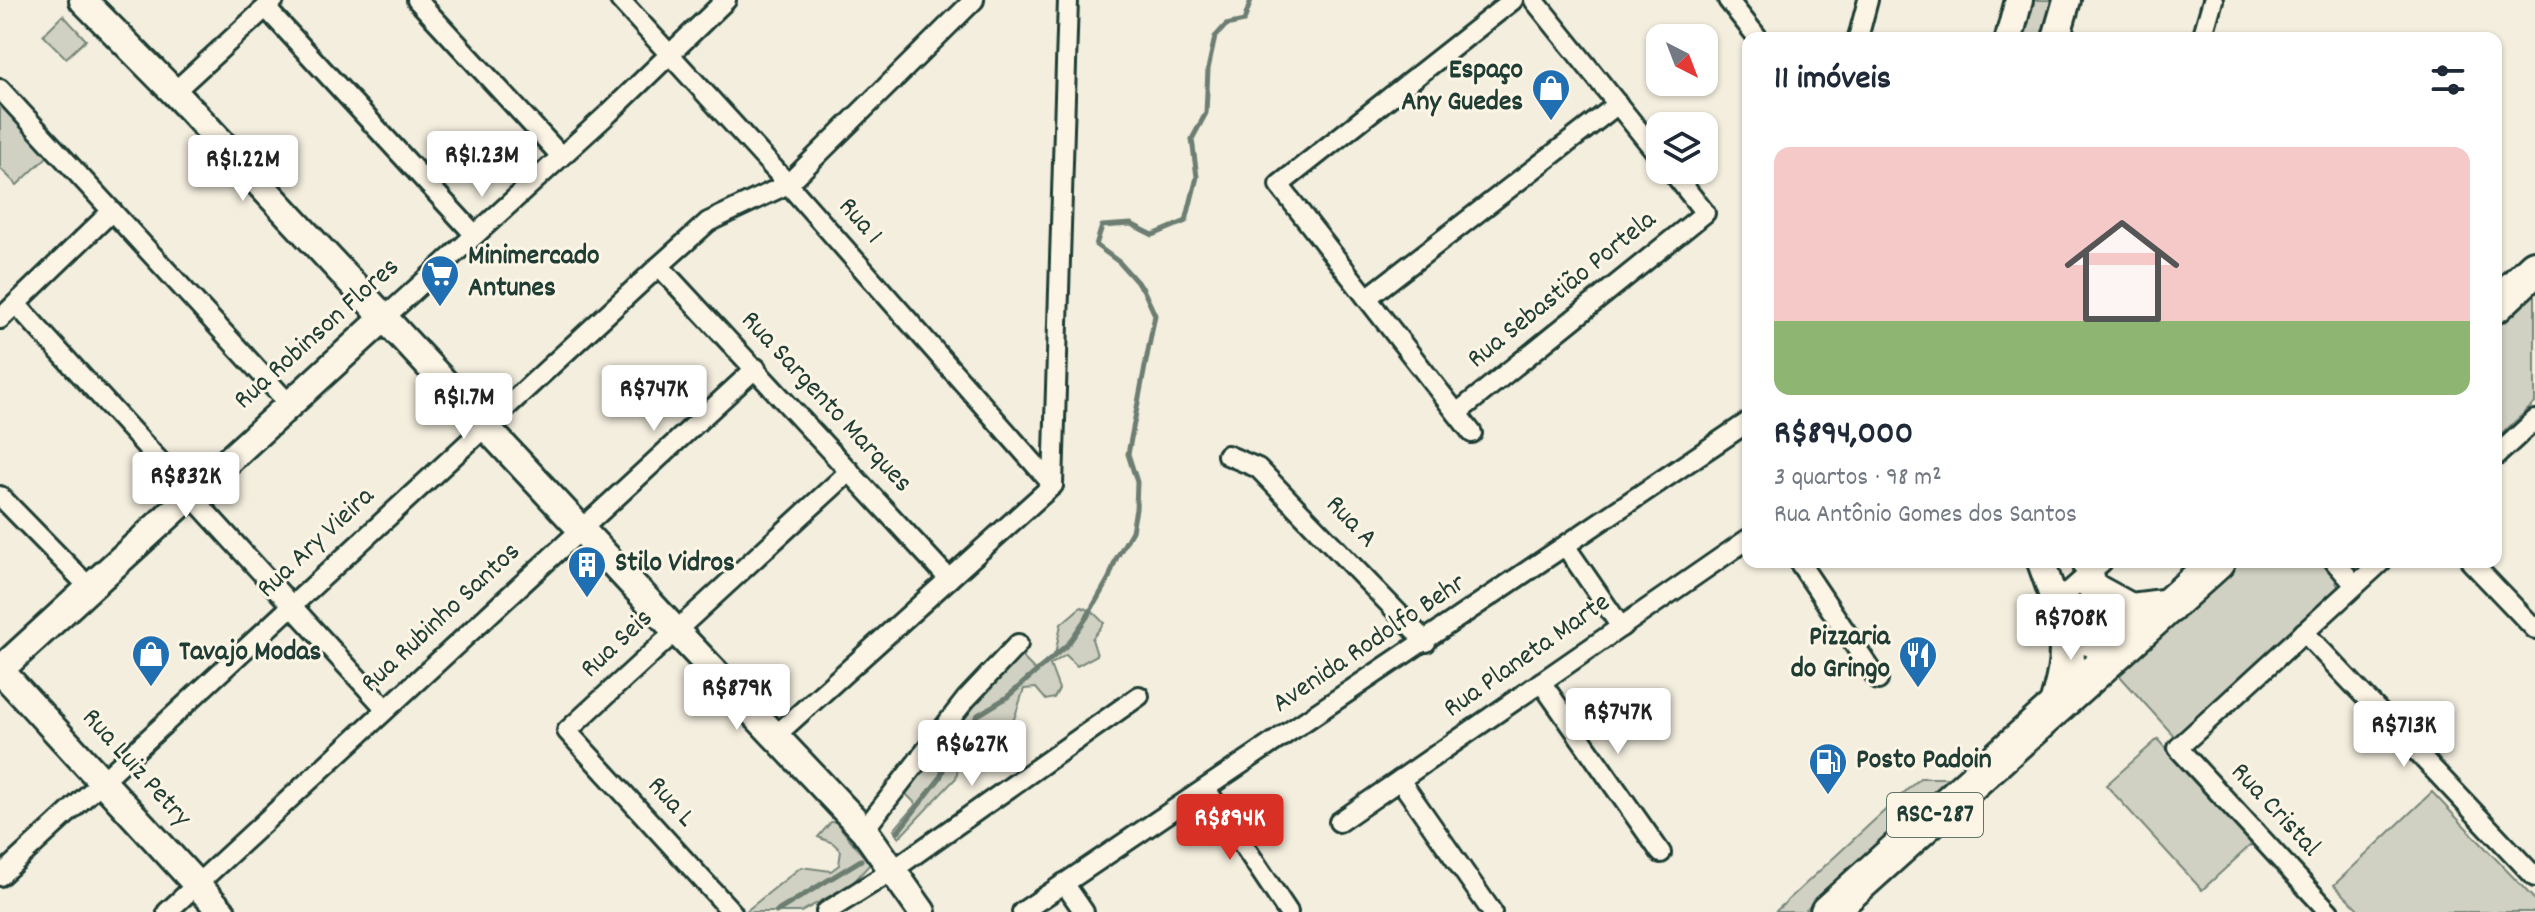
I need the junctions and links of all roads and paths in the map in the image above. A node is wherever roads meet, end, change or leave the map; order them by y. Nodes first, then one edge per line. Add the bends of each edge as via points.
1 (83, 0) edge
2 (417, 0) edge
3 (620, 0) edge
4 (726, 0) edge
5 (974, 0) edge
6 (1068, 0) edge
7 (1513, 0) edge
8 (1534, 0) edge
9 (1728, 0) edge
10 (1868, 0) edge
11 (2019, 0) edge
12 (2067, 0) edge
13 (2213, 0) edge
14 (270, 4) edge
15 (1753, 32) edge
16 (1860, 32) edge
17 (2011, 32) edge
18 (2058, 32) edge
19 (2204, 32) edge
20 (670, 55) junction
21 (0, 89) edge
22 (174, 92) junction
23 (1618, 104) junction
24 (1646, 139) edge
25 (561, 156) junction
26 (788, 184) junction
27 (1682, 184) edge
28 (112, 211) junction
29 (475, 235) junction
30 (659, 266) junction
31 (2535, 268) edge
32 (1367, 298) junction
33 (2502, 299) edge
34 (16, 304) junction
35 (384, 318) junction
36 (0, 319) edge
37 (756, 368) junction
38 (289, 404) junction
39 (1457, 413) junction
40 (2535, 420) edge
41 (484, 426) junction
42 (1742, 426) edge
43 (1472, 433) dead end
44 (2502, 450) edge
45 (1227, 455) dead end
46 (850, 471) junction
47 (1053, 485) junction
48 (192, 494) junction
49 (0, 496) edge
50 (581, 530) junction
51 (1742, 543) edge
52 (1566, 547) junction
53 (1803, 568) edge
54 (2043, 568) edge
55 (2211, 568) edge
56 (2340, 568) edge
57 (2374, 568) edge
58 (2477, 568) edge
59 (2094, 573) edge
60 (949, 579) junction
61 (2355, 585) junction
62 (89, 587) junction
63 (293, 606) junction
64 (2169, 606) junction
65 (2058, 611) junction
66 (1621, 627) junction
67 (2535, 629) edge
68 (675, 630) junction
69 (2304, 632) junction
70 (1426, 642) junction
71 (1018, 644) dead end
72 (2115, 653) junction
73 (0, 670) edge
74 (1878, 680) dead end
75 (1541, 682) junction
76 (1139, 696) dead end
77 (2057, 705) junction
78 (386, 709) junction
79 (567, 731) joint
80 (775, 736) junction
81 (102, 780) junction
82 (1400, 780) junction
83 (1206, 789) junction
84 (1339, 822) dead end
85 (864, 830) junction
86 (1661, 853) dead end
87 (893, 870) junction
88 (0, 876) edge
89 (2535, 877) edge
90 (1064, 883) junction
91 (197, 884) junction
92 (167, 912) edge
93 (222, 912) edge
94 (732, 912) edge
95 (826, 912) edge
96 (922, 912) edge
97 (1022, 912) edge
98 (1084, 912) edge
99 (1288, 912) edge
100 (1492, 912) edge
101 (1828, 912) edge
102 (2329, 912) edge

1 - 22 street
2 - 25 street
3 - 20 street, Rua 1
4 - 20 street, Rua Robinson Flores
5 - 26 street, Rua Ary Vieira
6 - 47 street
7 - 32 street via 1279,185
8 - 23 street
9 - 15 street
10 - 16 street
11 - 17 street
12 - 18 street
13 - 19 street
14 - 22 street
14 - 29 street
20 - 25 street, Rua Robinson Flores
20 - 26 street, Rua 1
21 - 28 street
22 - 35 street
23 - 24 street
23 - 32 street
25 - 29 street, Rua Robinson Flores
26 - 30 street, Rua Ary Vieira via 708,222
26 - 47 street, Rua 1
27 - 39 street, Rua Sebastião Portela via 1705,213
28 - 34 street
28 - 38 street
29 - 35 street, Rua Robinson Flores
30 - 37 street, Rua Sargento Marques
30 - 41 street, Rua Ary Vieira
31 - 33 highway
32 - 39 street
34 - 36 street
34 - 48 street
35 - 38 street, Rua Robinson Flores
35 - 41 street
37 - 46 street, Rua Sargento Marques
37 - 50 street, Rua Rubinho Santos
38 - 48 street, Rua Robinson Flores
39 - 43 street
40 - 44 street
41 - 50 street
41 - 63 street, Rua Ary Vieira
42 - 52 street, Avenida Rodolfo Behr
45 - 70 street, Rua A via 1258,468
46 - 60 street, Rua Sargento Marques
46 - 68 street, Rua Seis
47 - 60 street
48 - 62 street, Rua Robinson Flores
48 - 63 street
49 - 62 street
50 - 68 street
50 - 78 street, Rua Rubinho Santos
51 - 66 street, Rua Planeta Marte
52 - 66 street
52 - 70 street, Avenida Rodolfo Behr
53 - 74 street
54 - 65 street
55 - 64 highway, RSC-287
56 - 61 street
57 - 61 street
58 - 67 street
59 - 64 highway via 2130,611
59 - 65 street
59 - 72 street
60 - 80 street
61 - 69 street
62 - 73 street, Rua Robinson Flores
63 - 78 street
63 - 81 street, Rua Ary Vieira
64 - 72 highway, RSC-287
65 - 72 street via 2084,640
65 - 77 highway via 2068,637 2067,672
66 - 75 street, Rua Planeta Marte
68 - 79 street, Rua Seis
68 - 80 street
69 - 89 street
69 - 102 street, Rua Cristal via 2178,748
70 - 83 street, Avenida Rodolfo Behr
71 - 85 street via 966,699
72 - 77 highway, RSC-287
73 - 81 street, Rua Luiz Petry
75 - 82 street, Rua Planeta Marte
75 - 86 street
76 - 87 street
77 - 101 highway, RSC-287
78 - 91 street, Rua Rubinho Santos
79 - 94 street, Rua L
80 - 85 street
81 - 88 street, Rua Ary Vieira
81 - 91 street, Rua Luiz Petry
82 - 84 street, Rua Planeta Marte
82 - 100 street
83 - 90 street, Avenida Rodolfo Behr
83 - 99 street
85 - 87 street
87 - 95 street
87 - 96 street
90 - 97 street, Avenida Rodolfo Behr
90 - 98 street
91 - 92 street, Rua Rubinho Santos
91 - 93 street, Rua Luiz Petry

